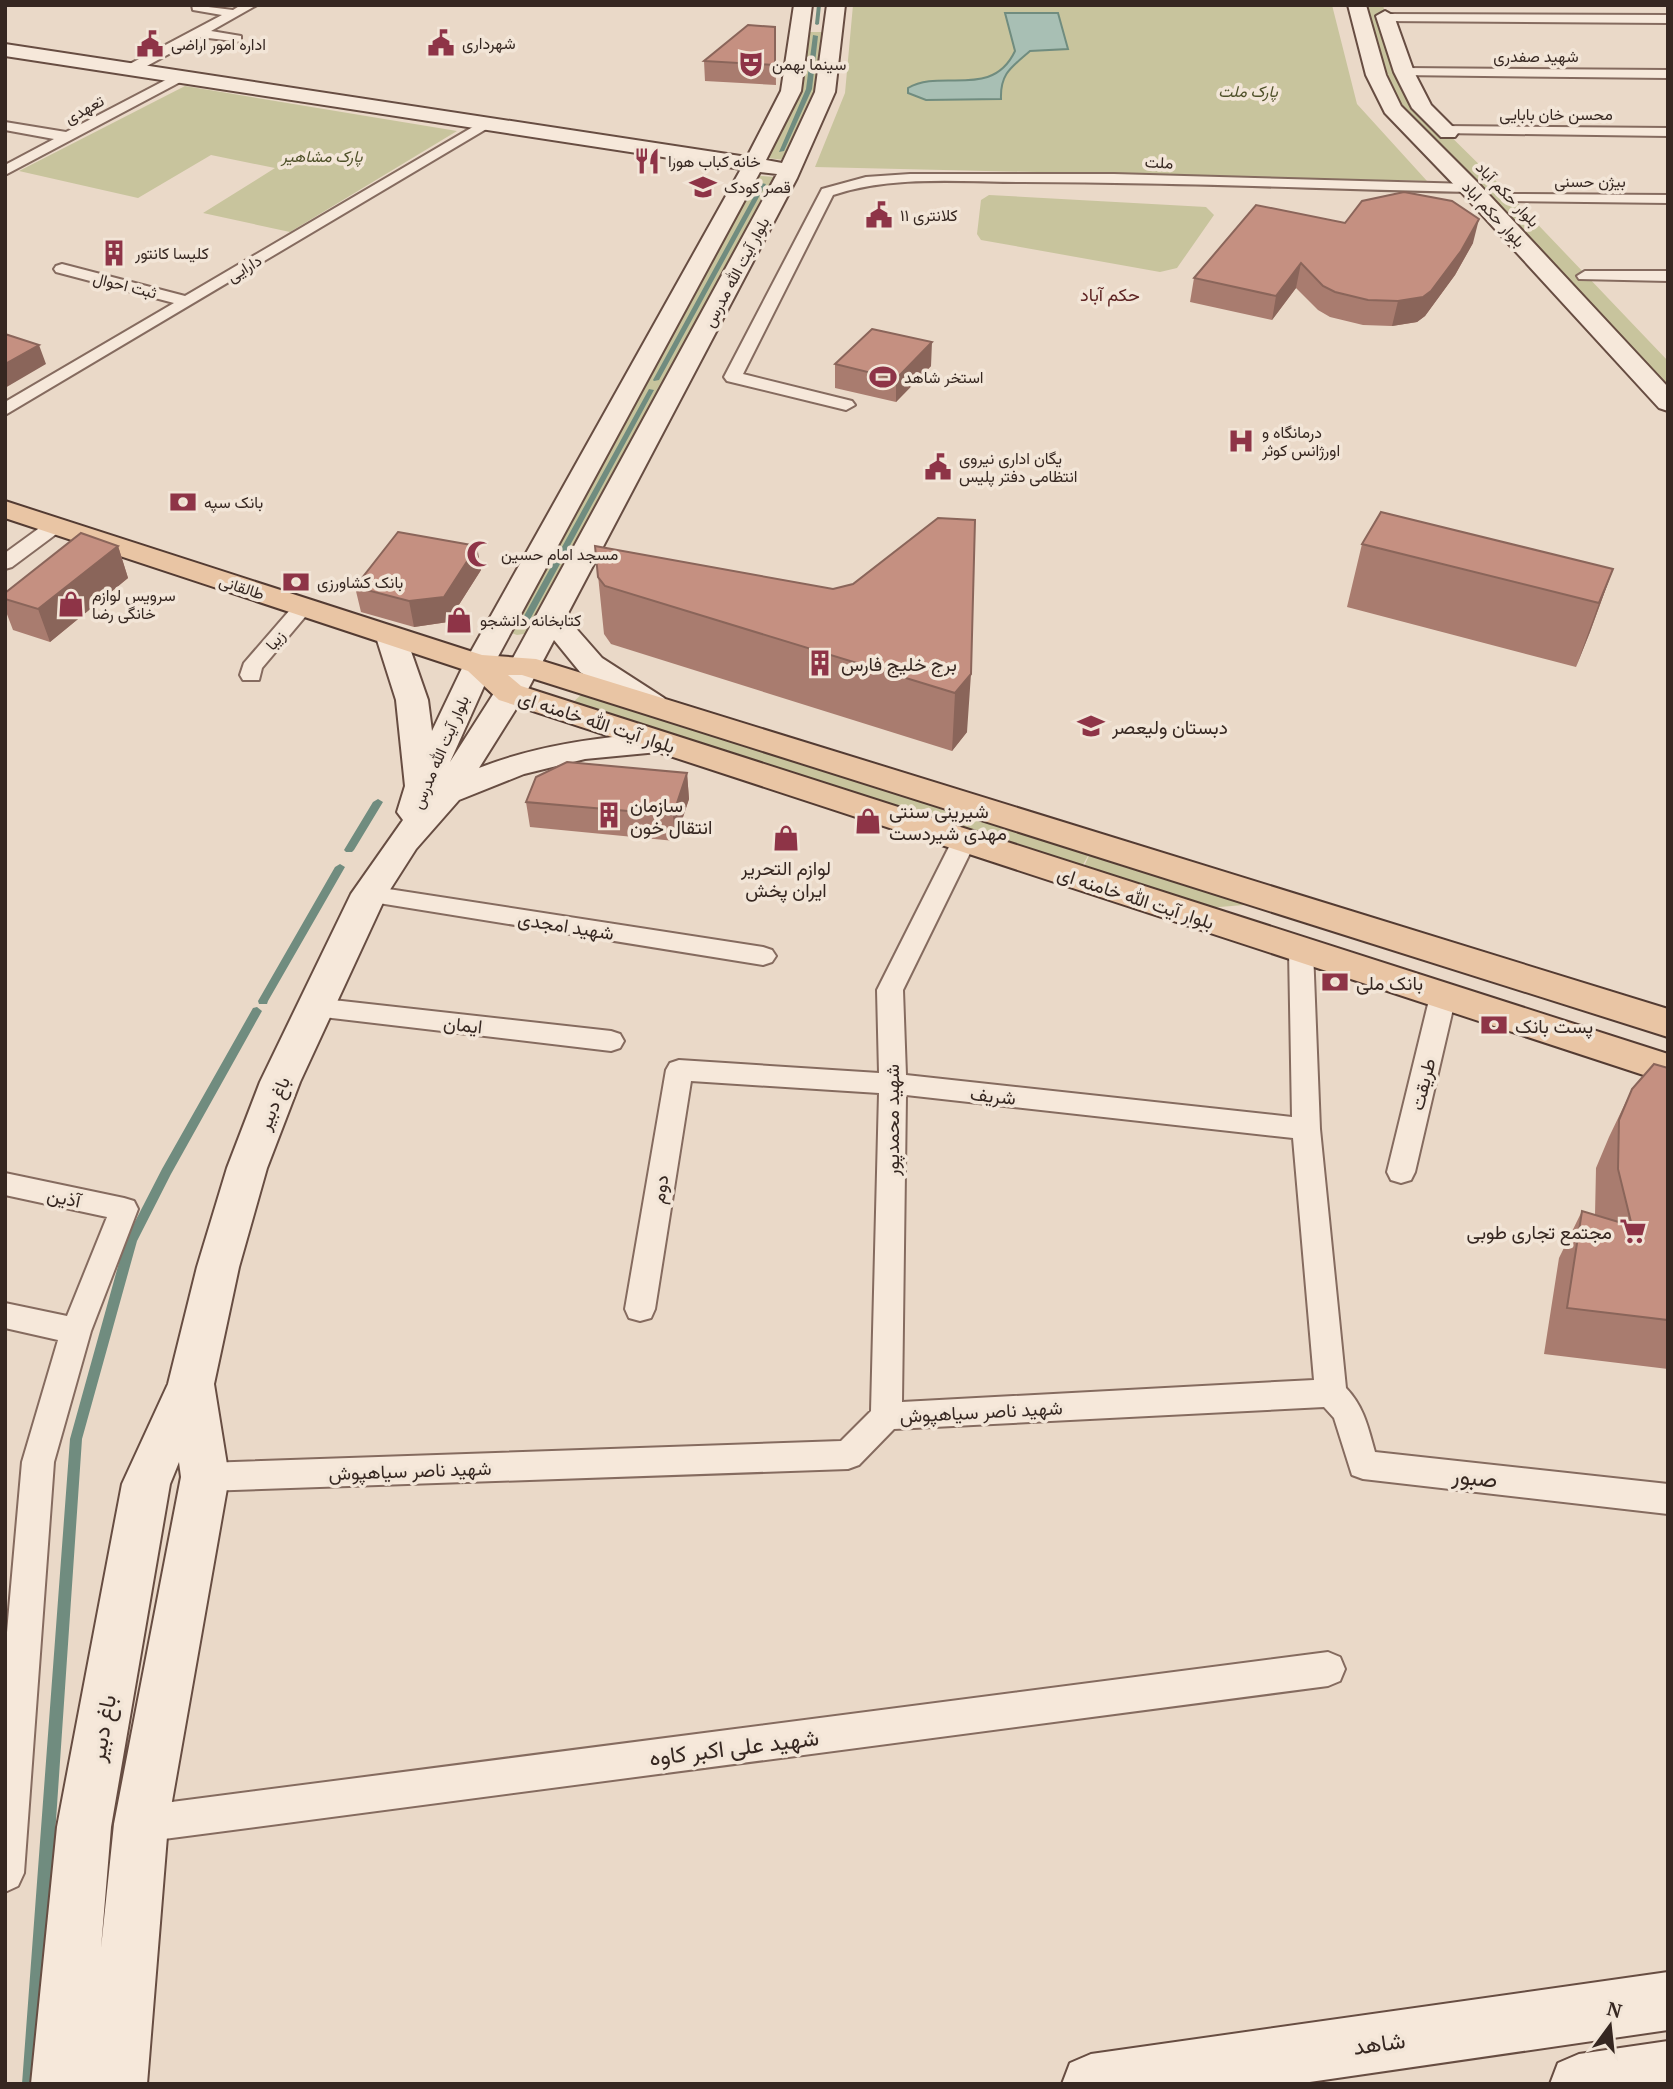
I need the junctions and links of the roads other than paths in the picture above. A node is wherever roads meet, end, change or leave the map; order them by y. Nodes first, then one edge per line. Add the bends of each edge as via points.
1 (251, 5) edge
2 (803, 5) edge
3 (836, 5) edge
4 (1357, 5) edge
5 (197, 7) dead end
6 (1385, 12) edge
7 (236, 13) junction
8 (1668, 19) edge
9 (199, 33) junction
10 (237, 39) dead end
11 (5, 50) edge
12 (129, 69) junction
13 (1404, 72) junction
14 (1668, 74) edge
15 (179, 77) junction
16 (483, 125) junction
17 (5, 126) edge
18 (1445, 131) junction
19 (1668, 132) edge
20 (69, 137) junction
21 (1465, 150) dead end
22 (755, 165) junction
23 (789, 170) junction
24 (5, 171) edge
25 (1494, 179) dead end
26 (1470, 188) junction
27 (1512, 198) junction
28 (1668, 199) edge
29 (1532, 219) dead end
30 (1570, 259) dead end
31 (62, 269) dead end
32 (1585, 276) junction
33 (1668, 276) edge
34 (1601, 293) dead end
35 (187, 302) junction
36 (1668, 402) edge
37 (846, 405) dead end
38 (5, 410) edge
39 (5, 509) edge
40 (56, 525) junction
41 (5, 563) edge
42 (303, 607) junction
43 (551, 618) junction
44 (391, 637) junction
45 (479, 664) junction
46 (251, 675) dead end
47 (518, 680) junction
48 (653, 705) junction
49 (658, 742) junction
50 (717, 742) junction
51 (435, 789) junction
52 (404, 841) joint
53 (964, 841) junction
54 (369, 894) junction
55 (1301, 950) junction
56 (763, 956) dead end
57 (1452, 999) junction
58 (315, 1007) junction
59 (1668, 1023) edge
60 (611, 1041) dead end
61 (1668, 1052) edge
62 (1668, 1069) edge
63 (679, 1070) joint
64 (893, 1084) junction
65 (1306, 1129) junction
66 (1401, 1172) dead end
67 (5, 1184) edge
68 (640, 1309) dead end
69 (5, 1315) edge
70 (76, 1331) junction
71 (191, 1384) junction
72 (1331, 1393) junction
73 (886, 1416) junction
74 (205, 1477) junction
75 (1668, 1499) edge
76 (1328, 1669) dead end
77 (141, 1824) junction
78 (5, 1873) edge
79 (1668, 2001) edge
80 (1668, 2070) edge
81 (61, 2084) edge
82 (117, 2084) edge
83 (1091, 2084) edge
84 (1579, 2084) edge

1 - 7 street
2 - 22 main road, بلوار آیت الله مدرس via 791,91
3 - 23 main road, بلوار آیت الله مدرس via 825,92
4 - 26 main road, بلوار حکم اباد via 1387,102
5 - 7 street
6 - 8 street
6 - 13 main road, بلوار حکم آباد
7 - 9 street
9 - 10 street
9 - 12 street
11 - 12 main road
12 - 15 main road
13 - 14 street, شهید صفدری
13 - 18 main road, بلوار حکم آباد via 1422,108
15 - 16 main road
15 - 20 street, تعهدی
16 - 22 main road
16 - 35 street, دارایی
17 - 20 street
18 - 19 street, محسن خان بابایی
18 - 21 main road, بلوار حکم آباد
20 - 24 street, تعهدی
22 - 23 main road
22 - 45 main road, بلوار آیت الله مدرس
23 - 43 main road, بلوار آیت الله مدرس
25 - 27 main road, بلوار حکم آباد
26 - 36 main road, بلوار حکم اباد
26 - 37 street, ملت via 1118,177 926,179 847,185 827,192 733,377
27 - 28 street, بیژن حسنی
27 - 29 main road, بلوار حکم آباد
30 - 32 main road
31 - 35 street, ثبت احوال
32 - 33 street
32 - 34 main road
35 - 38 street, دارایی
39 - 40 main road, طالقانی
40 - 41 street
40 - 42 main road, طالقانی
42 - 44 main road, طالقانی
42 - 46 street, زیبا via 251,667
43 - 47 main road, بلوار آیت الله مدرس
43 - 48 main road via 591,665
44 - 45 main road, طالقانی
44 - 51 main road
45 - 47 main road, بلوار آیت الله خامنه ای
45 - 51 main road, بلوار آیت الله مدرس
47 - 48 main road, بلوار آیت الله خامنه ای
47 - 49 main road, بلوار آیت الله خامنه ای
47 - 51 main road, بلوار آیت الله مدرس
48 - 50 main road, بلوار آیت الله خامنه ای
49 - 50 main road, بلوار آیت الله خامنه ای
49 - 51 main road via 585,749
50 - 53 main road, بلوار آیت الله خامنه ای
50 - 59 main road, بلوار آیت الله خامنه ای
51 - 52 main road, بلوار آیت الله مدرس
52 - 54 main road, باغ دبیر
53 - 55 main road, بلوار آیت الله خامنه ای
53 - 64 street, شهید محمدپور via 890,990
54 - 56 street, شهید امجدی
54 - 58 main road, باغ دبیر
55 - 57 main road, بلوار آیت الله خامنه ای
55 - 65 street
57 - 61 main road via 1545,1014
57 - 62 main road, بلوار آیت الله خامنه ای
57 - 66 street, طریقت
58 - 60 street, ایمان
58 - 71 main road, باغ دبیر via 247,1168
63 - 64 street, شریف
63 - 68 street, دوم
64 - 65 street, شریف
64 - 73 street, شهید محمدپور
65 - 72 street
67 - 70 street, آذین via 124,1209
69 - 70 street
70 - 78 street via 38,1462
71 - 74 main road, باغ دبیر
71 - 81 main road, باغ دبیر via 146,1483 84,1827
72 - 73 street, شهید ناصر سیاهپوش
72 - 75 street, صبور via 1348,1410 1363,1465
73 - 74 street, شهید ناصر سیاهپوش via 848,1455
74 - 77 main road, باغ دبیر
76 - 77 street, شهید علی اکبر کاوه
77 - 82 main road, باغ دبیر
79 - 83 main road, شاهد
80 - 84 main road

